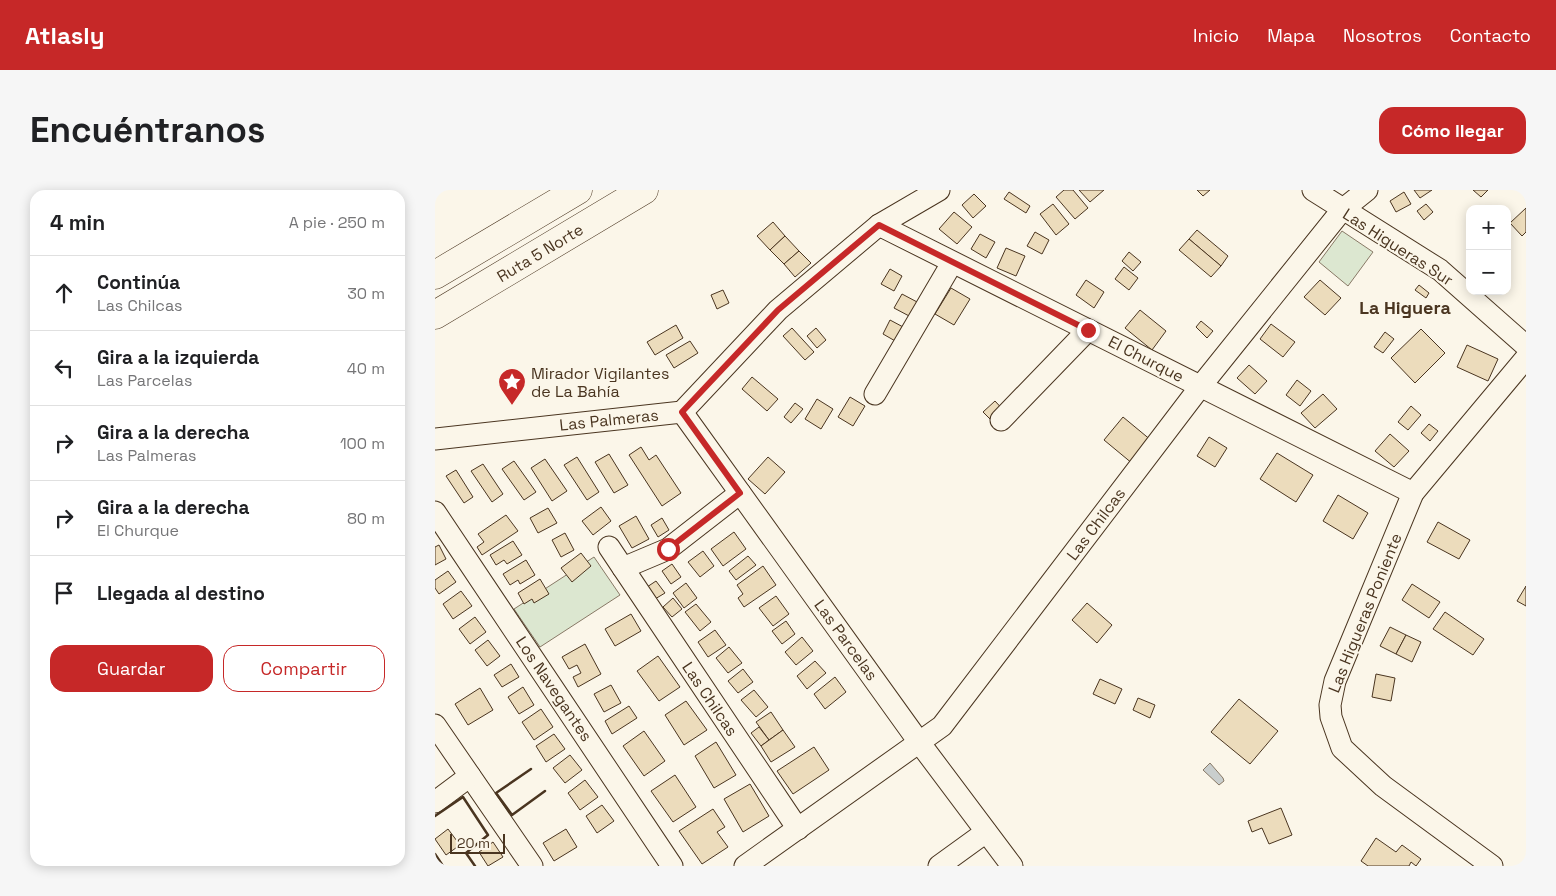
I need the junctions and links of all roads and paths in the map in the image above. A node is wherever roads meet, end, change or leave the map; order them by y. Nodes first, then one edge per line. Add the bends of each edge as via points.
1 (578, 190) edge
2 (644, 190) edge
3 (939, 190) edge
4 (1313, 190) edge
5 (1367, 190) edge
6 (1342, 210) junction
7 (879, 225) junction
8 (952, 263) junction
9 (435, 276) edge
10 (435, 315) edge
11 (1088, 330) junction
12 (1526, 346) edge
13 (1526, 358) edge
14 (1200, 387) junction
15 (875, 394) dead end
16 (682, 412) junction
17 (1001, 420) dead end
18 (435, 439) edge
19 (740, 493) junction
20 (1413, 493) junction
21 (435, 512) edge
22 (609, 547) dead end
23 (623, 568) junction
24 (435, 725) edge
25 (919, 742) junction
26 (470, 776) junction
27 (435, 802) edge
28 (798, 829) junction
29 (986, 832) junction
30 (528, 865) edge
31 (672, 866) edge
32 (745, 866) edge
33 (939, 866) edge
34 (1012, 866) edge
35 (1492, 866) edge

1 - 9 highway
2 - 10 highway, Ruta 5 Norte
3 - 7 street, Las Palmeras
4 - 6 street, Las Higueras Sur
5 - 6 street, Las Chilcas
6 - 12 street, Las Higueras Sur via 1439,270
6 - 14 street, Las Chilcas
7 - 8 street, El Churque
7 - 16 street, Las Palmeras via 778,310
8 - 11 street, El Churque
8 - 15 street
11 - 14 street, El Churque
11 - 17 street
13 - 20 street, Las Higueras Poniente
14 - 20 street, El Churque
14 - 25 street, Las Chilcas via 942,726
16 - 18 street, Las Palmeras
16 - 19 street, Las Parcelas
19 - 23 street via 668,549
19 - 25 street, Las Parcelas
20 - 35 street, Las Higueras Poniente via 1335,681 1330,704 1332,722 1342,748 1383,786
21 - 31 street, Los Navegantes
22 - 23 street, Las Chilcas
23 - 28 street, Las Chilcas
24 - 26 street
25 - 28 street, Las Chilcas
25 - 29 street, Las Parcelas
26 - 27 street
26 - 30 street
28 - 32 street, Las Chilcas
29 - 33 street
29 - 34 street, Las Parcelas

